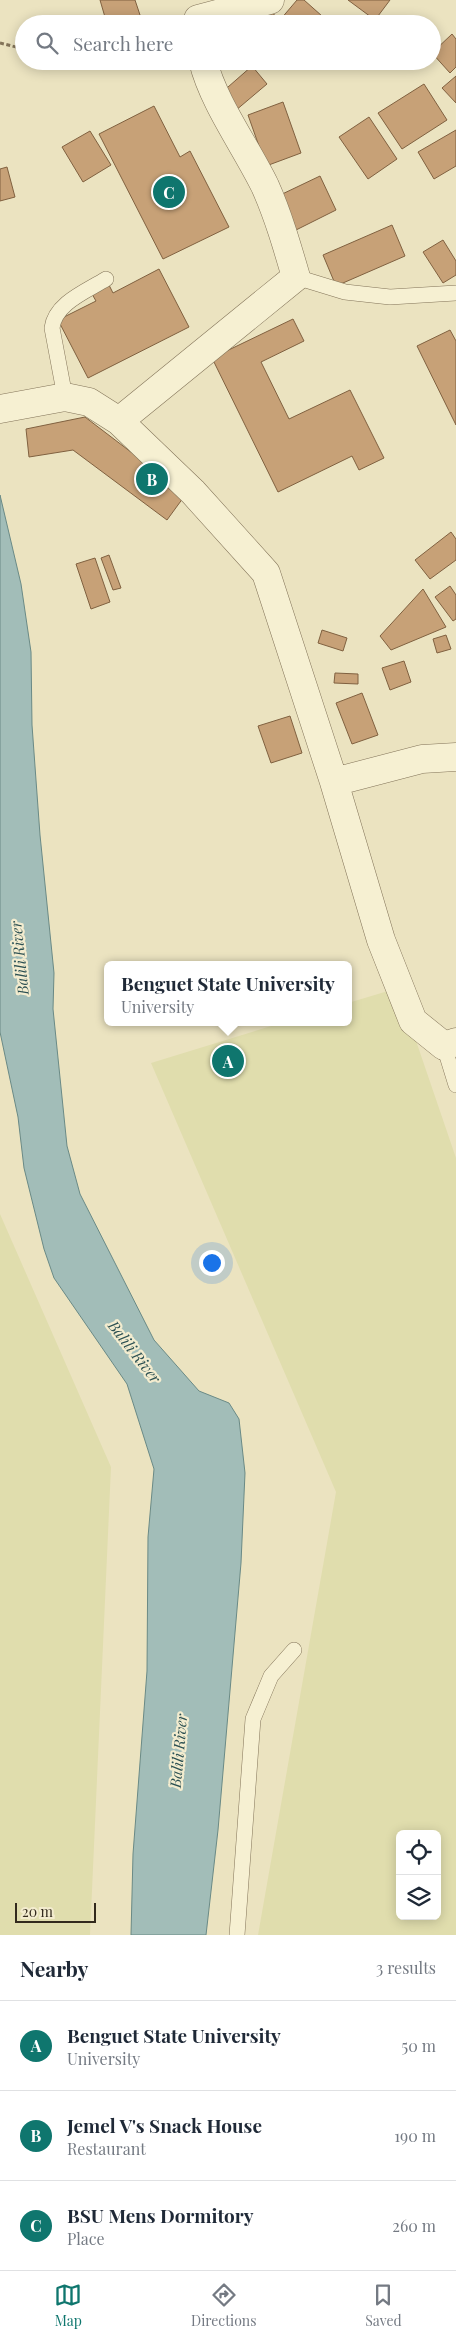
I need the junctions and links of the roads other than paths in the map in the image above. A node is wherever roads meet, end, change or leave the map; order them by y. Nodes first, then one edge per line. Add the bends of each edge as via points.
1 (270, 0) edge
2 (197, 14) edge
3 (207, 70) edge
4 (296, 277) junction
5 (106, 279) dead end
6 (456, 293) edge
7 (65, 397) junction
8 (2, 408) edge
9 (118, 421) junction
10 (456, 757) edge
11 (334, 782) junction
12 (450, 1044) edge
13 (456, 1085) edge
14 (294, 1650) dead end
15 (237, 1935) edge

1 - 2 street
3 - 4 street via 276,212
4 - 6 lane via 345,292 390,297
4 - 9 street
5 - 7 lane via 59,309 53,320
7 - 8 street
7 - 9 street via 89,402
9 - 11 street via 193,492 266,573
10 - 11 street via 422,759
11 - 12 street via 382,940 413,1021
12 - 13 lane
14 - 15 lane via 272,1676 253,1719

